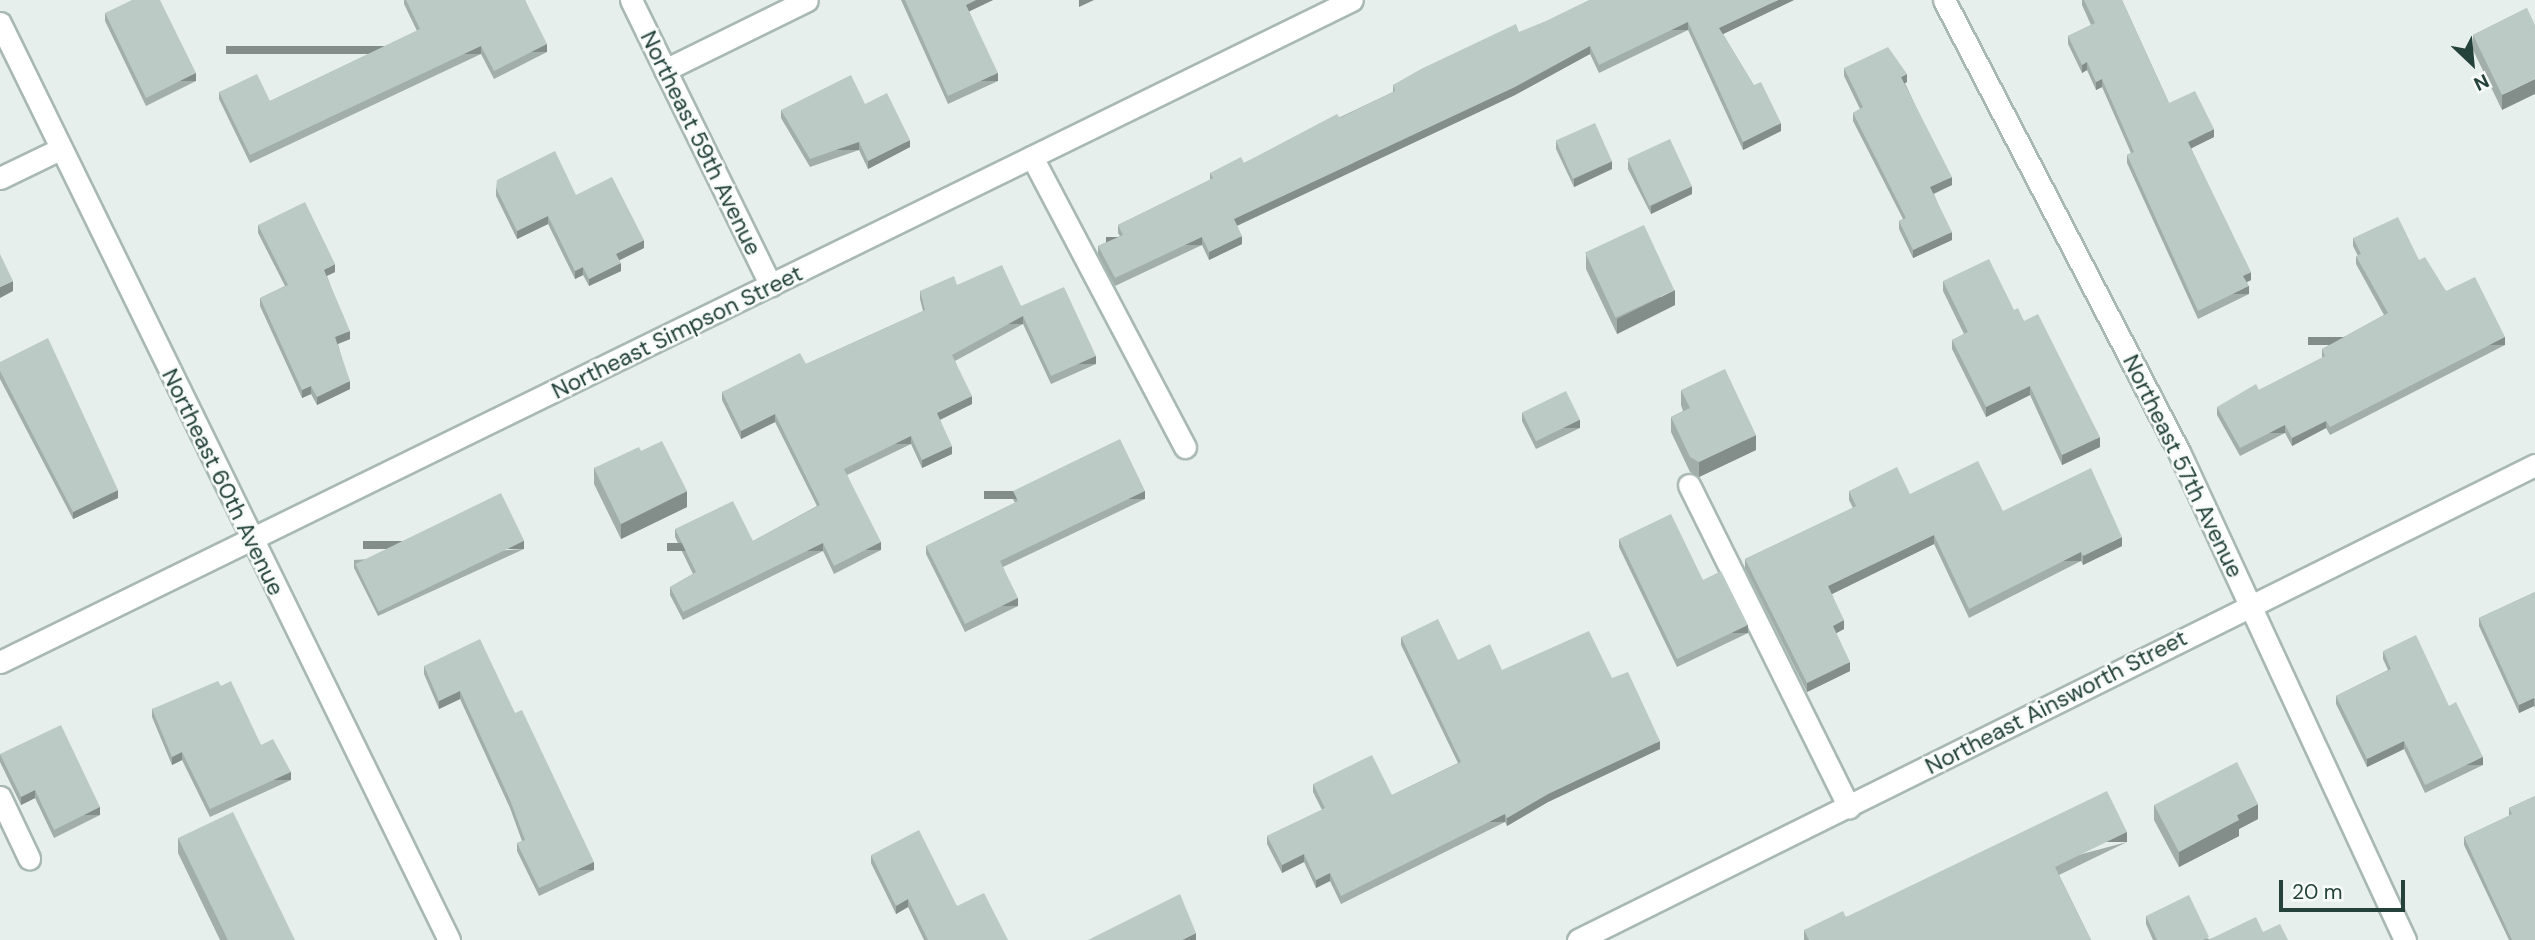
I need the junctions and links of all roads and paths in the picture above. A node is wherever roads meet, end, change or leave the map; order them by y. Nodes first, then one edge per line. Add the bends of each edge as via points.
1 (631, 0) edge
2 (807, 0) edge
3 (1352, 0) edge
4 (1944, 0) edge
5 (0, 23) edge
6 (665, 70) junction
7 (60, 149) junction
8 (1032, 157) junction
9 (0, 178) edge
10 (771, 286) junction
11 (1185, 447) dead end
12 (2535, 465) edge
13 (1689, 485) dead end
14 (252, 540) junction
15 (2251, 605) junction
16 (0, 662) edge
17 (0, 797) edge
18 (1849, 807) junction
19 (29, 858) dead end
20 (449, 940) edge
21 (1578, 940) edge
22 (2405, 940) edge

1 - 6 street, Northeast 59th Avenue
2 - 6 street
3 - 8 street, Northeast Simpson Street
4 - 15 street, Northeast 57th Avenue via 2179,452
5 - 7 street, Northeast 60th Avenue
6 - 10 street, Northeast 59th Avenue
7 - 9 street
7 - 14 street, Northeast 60th Avenue
8 - 10 street, Northeast Simpson Street
8 - 11 street
10 - 14 street, Northeast Simpson Street
12 - 15 street, Northeast Ainsworth Street
13 - 18 street
14 - 16 street, Northeast Simpson Street
14 - 20 street, Northeast 60th Avenue
15 - 18 street, Northeast Ainsworth Street
15 - 22 street, Northeast 57th Avenue
17 - 19 street
18 - 21 street, Northeast Ainsworth Street

